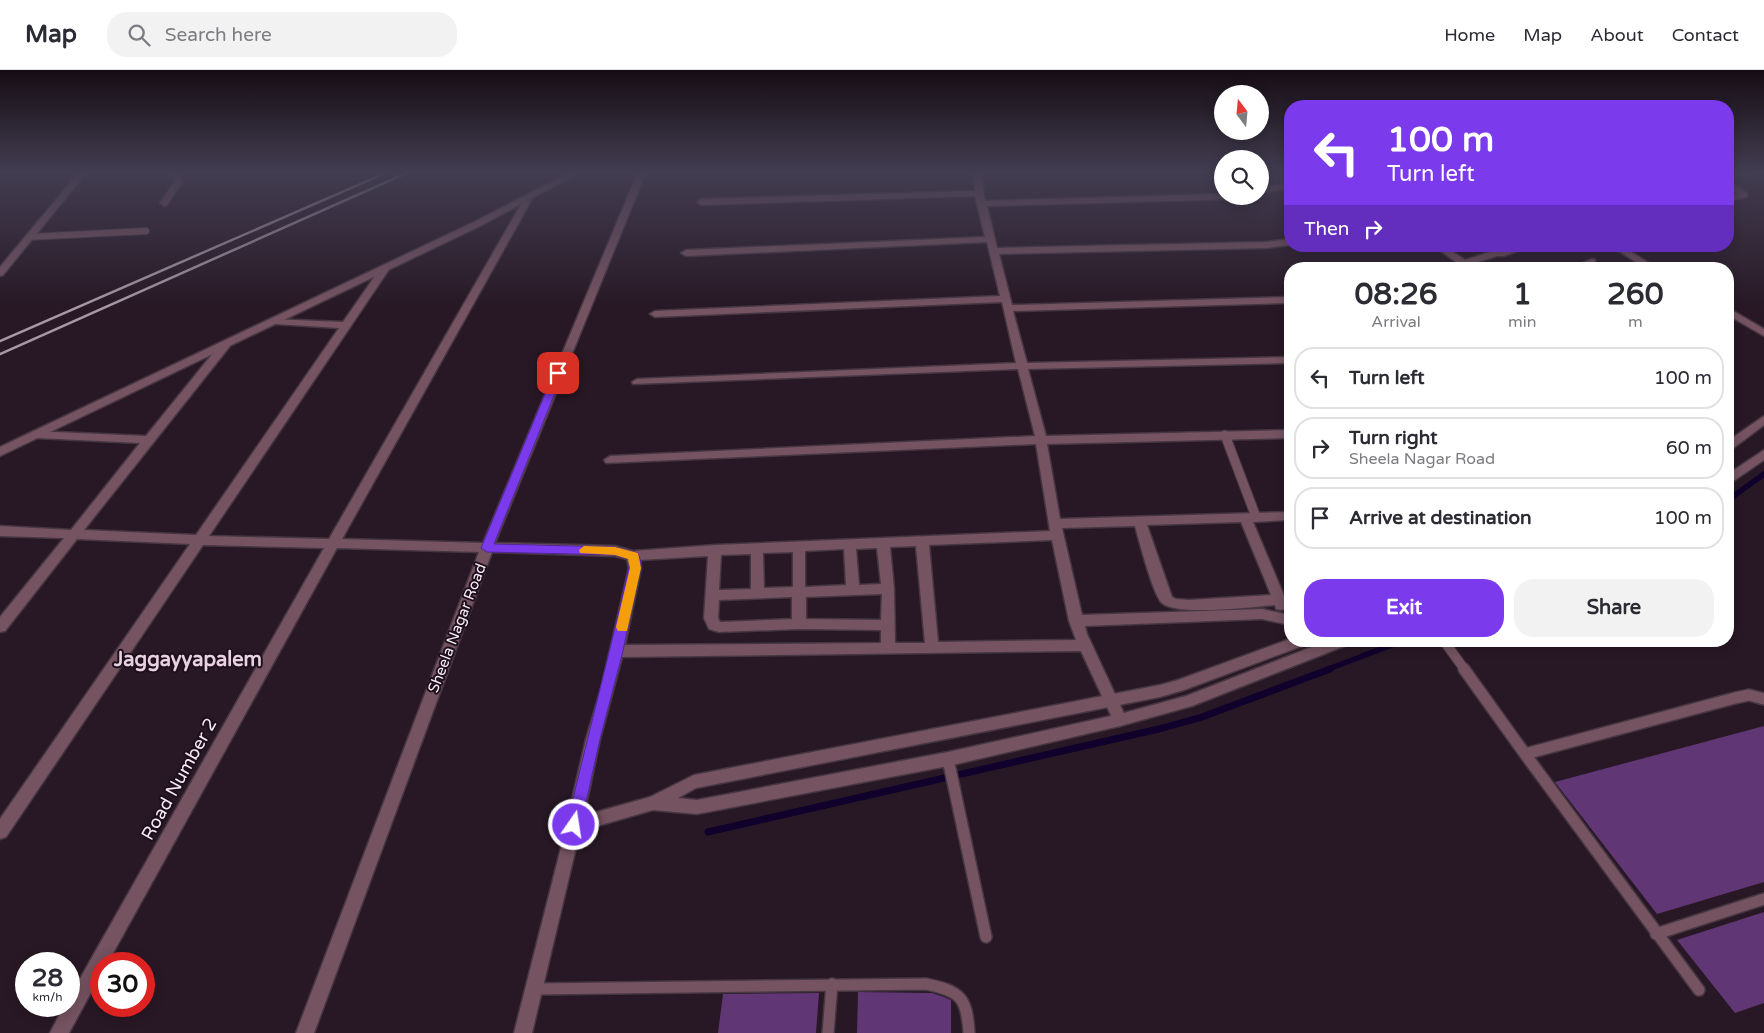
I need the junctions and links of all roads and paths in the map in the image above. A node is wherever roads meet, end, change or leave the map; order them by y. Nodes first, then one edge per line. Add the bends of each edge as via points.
1 (46, 217) edge
2 (491, 217) edge
3 (518, 217) edge
4 (623, 217) edge
5 (986, 217) edge
6 (146, 231) dead end
7 (29, 237) junction
8 (992, 239) junction
9 (1284, 243) edge
10 (994, 251) junction
11 (1447, 252) edge
12 (1496, 252) joint
13 (1512, 252) edge
14 (1624, 252) edge
15 (686, 253) dead end
16 (1462, 262) edge
17 (1476, 262) edge
18 (1642, 262) edge
19 (385, 268) junction
20 (0, 273) edge
21 (1284, 300) edge
22 (1007, 303) junction
23 (655, 314) dead end
24 (1734, 315) edge
25 (275, 320) junction
26 (348, 325) junction
27 (1764, 333) edge
28 (226, 344) junction
29 (1284, 360) edge
30 (1023, 366) junction
31 (637, 382) dead end
32 (1764, 420) edge
33 (37, 434) junction
34 (1284, 434) edge
35 (1225, 435) junction
36 (148, 440) junction
37 (1041, 440) junction
38 (1734, 442) edge
39 (0, 452) edge
40 (1764, 454) edge
41 (610, 460) dead end
42 (1734, 475) edge
43 (1284, 516) edge
44 (1250, 518) junction
45 (1140, 521) junction
46 (1056, 530) junction
47 (0, 531) edge
48 (74, 533) junction
49 (200, 540) junction
50 (922, 541) junction
51 (883, 543) junction
52 (333, 544) junction
53 (850, 544) junction
54 (799, 547) junction
55 (487, 548) junction
56 (757, 549) junction
57 (715, 550) junction
58 (634, 556) junction
59 (853, 589) junction
60 (888, 589) junction
61 (799, 591) junction
62 (758, 592) junction
63 (712, 594) junction
64 (1279, 600) junction
65 (1284, 611) edge
66 (1284, 619) edge
67 (1076, 621) junction
68 (799, 624) junction
69 (888, 626) junction
70 (0, 627) edge
71 (1083, 644) junction
72 (932, 646) junction
73 (1284, 647) edge
74 (1327, 647) edge
75 (1448, 647) edge
76 (888, 649) junction
77 (617, 651) junction
78 (1764, 699) edge
79 (1110, 700) junction
80 (1120, 720) junction
81 (1525, 754) junction
82 (949, 765) junction
83 (954, 785) joint
84 (653, 803) junction
85 (574, 825) junction
86 (0, 832) edge
87 (1764, 900) edge
88 (1656, 934) junction
89 (986, 938) dead end
90 (832, 984) junction
91 (535, 989) junction
92 (1699, 990) dead end
93 (59, 1033) edge
94 (305, 1033) edge
95 (524, 1033) edge
96 (828, 1033) edge
97 (969, 1033) edge

1 - 7 street
2 - 19 street
3 - 52 street, Road Number 2
4 - 55 street, Sheela Nagar Road
5 - 8 street
6 - 7 lane
7 - 20 street
8 - 10 street
8 - 15 street
9 - 10 street
10 - 22 street
11 - 16 street
12 - 13 street
12 - 17 street
14 - 18 street
19 - 25 street
19 - 26 street
21 - 22 street
22 - 23 street
22 - 30 street
24 - 27 street
25 - 26 street
25 - 28 street
26 - 49 street
28 - 33 street
28 - 36 street
29 - 30 street
30 - 31 street
30 - 37 street
32 - 38 street
33 - 36 street
33 - 39 street
34 - 35 street
35 - 37 street
35 - 44 lane
36 - 48 street
37 - 41 street
37 - 46 street
40 - 42 street
43 - 44 street
44 - 45 street
44 - 64 street
45 - 46 street
45 - 64 street via 1165,598 1174,605
46 - 50 street
46 - 67 street
47 - 48 street
48 - 49 street
48 - 70 street
49 - 52 street
49 - 86 street
50 - 51 street
50 - 72 street
51 - 53 street
51 - 60 street
52 - 55 street
52 - 93 street, Road Number 2
53 - 54 street
53 - 59 street
54 - 56 street
54 - 61 street
55 - 58 street via 615,551
55 - 94 street, Sheela Nagar Road
56 - 57 street
56 - 62 street
57 - 58 street
57 - 63 street
58 - 77 street via 635,568
59 - 60 street
59 - 61 street
60 - 69 street
61 - 62 street
61 - 68 street
62 - 63 street
63 - 68 street via 711,618 719,627
64 - 65 street
66 - 67 street via 1262,614
67 - 71 street
68 - 69 street
69 - 76 street
71 - 72 street
71 - 79 street
72 - 76 street
73 - 79 street via 1180,686
74 - 80 street via 1187,702
75 - 81 lane
76 - 77 street
77 - 85 street
78 - 81 lane via 1735,698
79 - 80 street
79 - 84 street via 694,782
80 - 82 street
81 - 88 lane
82 - 83 lane
82 - 84 street via 697,807
83 - 89 lane
84 - 85 street
85 - 91 street
87 - 88 lane
88 - 92 lane
90 - 91 lane
90 - 96 lane
90 - 97 lane via 926,984 949,989 963,998 968,1010
91 - 95 street

